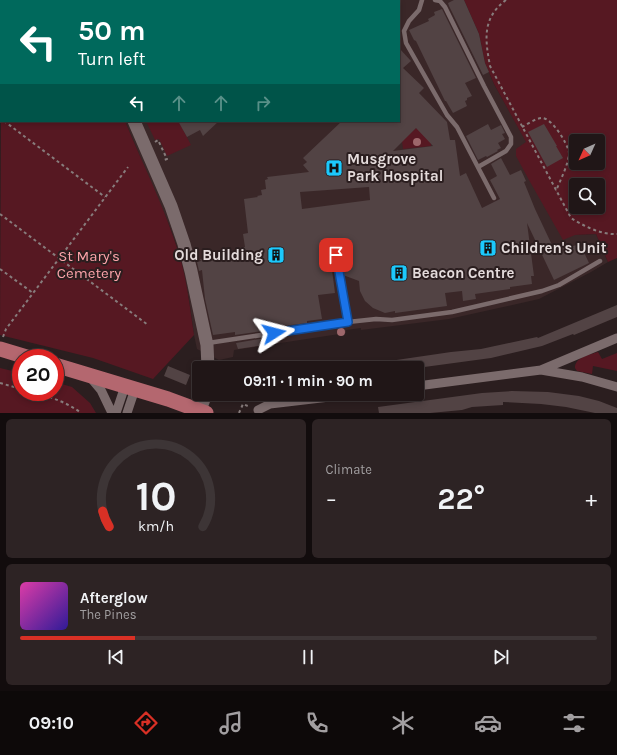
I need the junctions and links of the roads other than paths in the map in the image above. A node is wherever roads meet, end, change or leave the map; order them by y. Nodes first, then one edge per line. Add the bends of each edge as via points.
1 (422, 0) edge
2 (436, 0) edge
3 (134, 122) edge
4 (478, 167) junction
5 (494, 198) dead end
6 (336, 255) dead end
7 (600, 261) dead end
8 (348, 322) junction
9 (617, 338) edge
10 (206, 344) junction
11 (0, 349) edge
12 (12, 353) edge
13 (207, 361) edge
14 (64, 368) edge
15 (541, 370) junction
16 (88, 375) junction
17 (424, 385) edge
18 (617, 387) edge
19 (130, 388) junction
20 (205, 401) edge
21 (296, 401) edge
22 (258, 410) road end
23 (203, 412) edge
24 (112, 413) edge
25 (116, 413) edge
26 (127, 413) edge

1 - 4 lane via 404,32 406,43
2 - 4 lane via 445,7 511,137 511,144 506,151
3 - 10 street via 171,206 184,244
4 - 5 lane
6 - 8 lane
7 - 8 lane via 559,285 535,293 452,312 392,320 376,318
8 - 10 lane
9 - 15 street
10 - 13 street
11 - 12 main road
14 - 16 main road
15 - 17 street
15 - 18 street via 582,377
16 - 19 main road
16 - 24 street via 101,390
19 - 23 main road
19 - 25 street
19 - 26 street
20 - 23 street
21 - 22 street via 270,404

